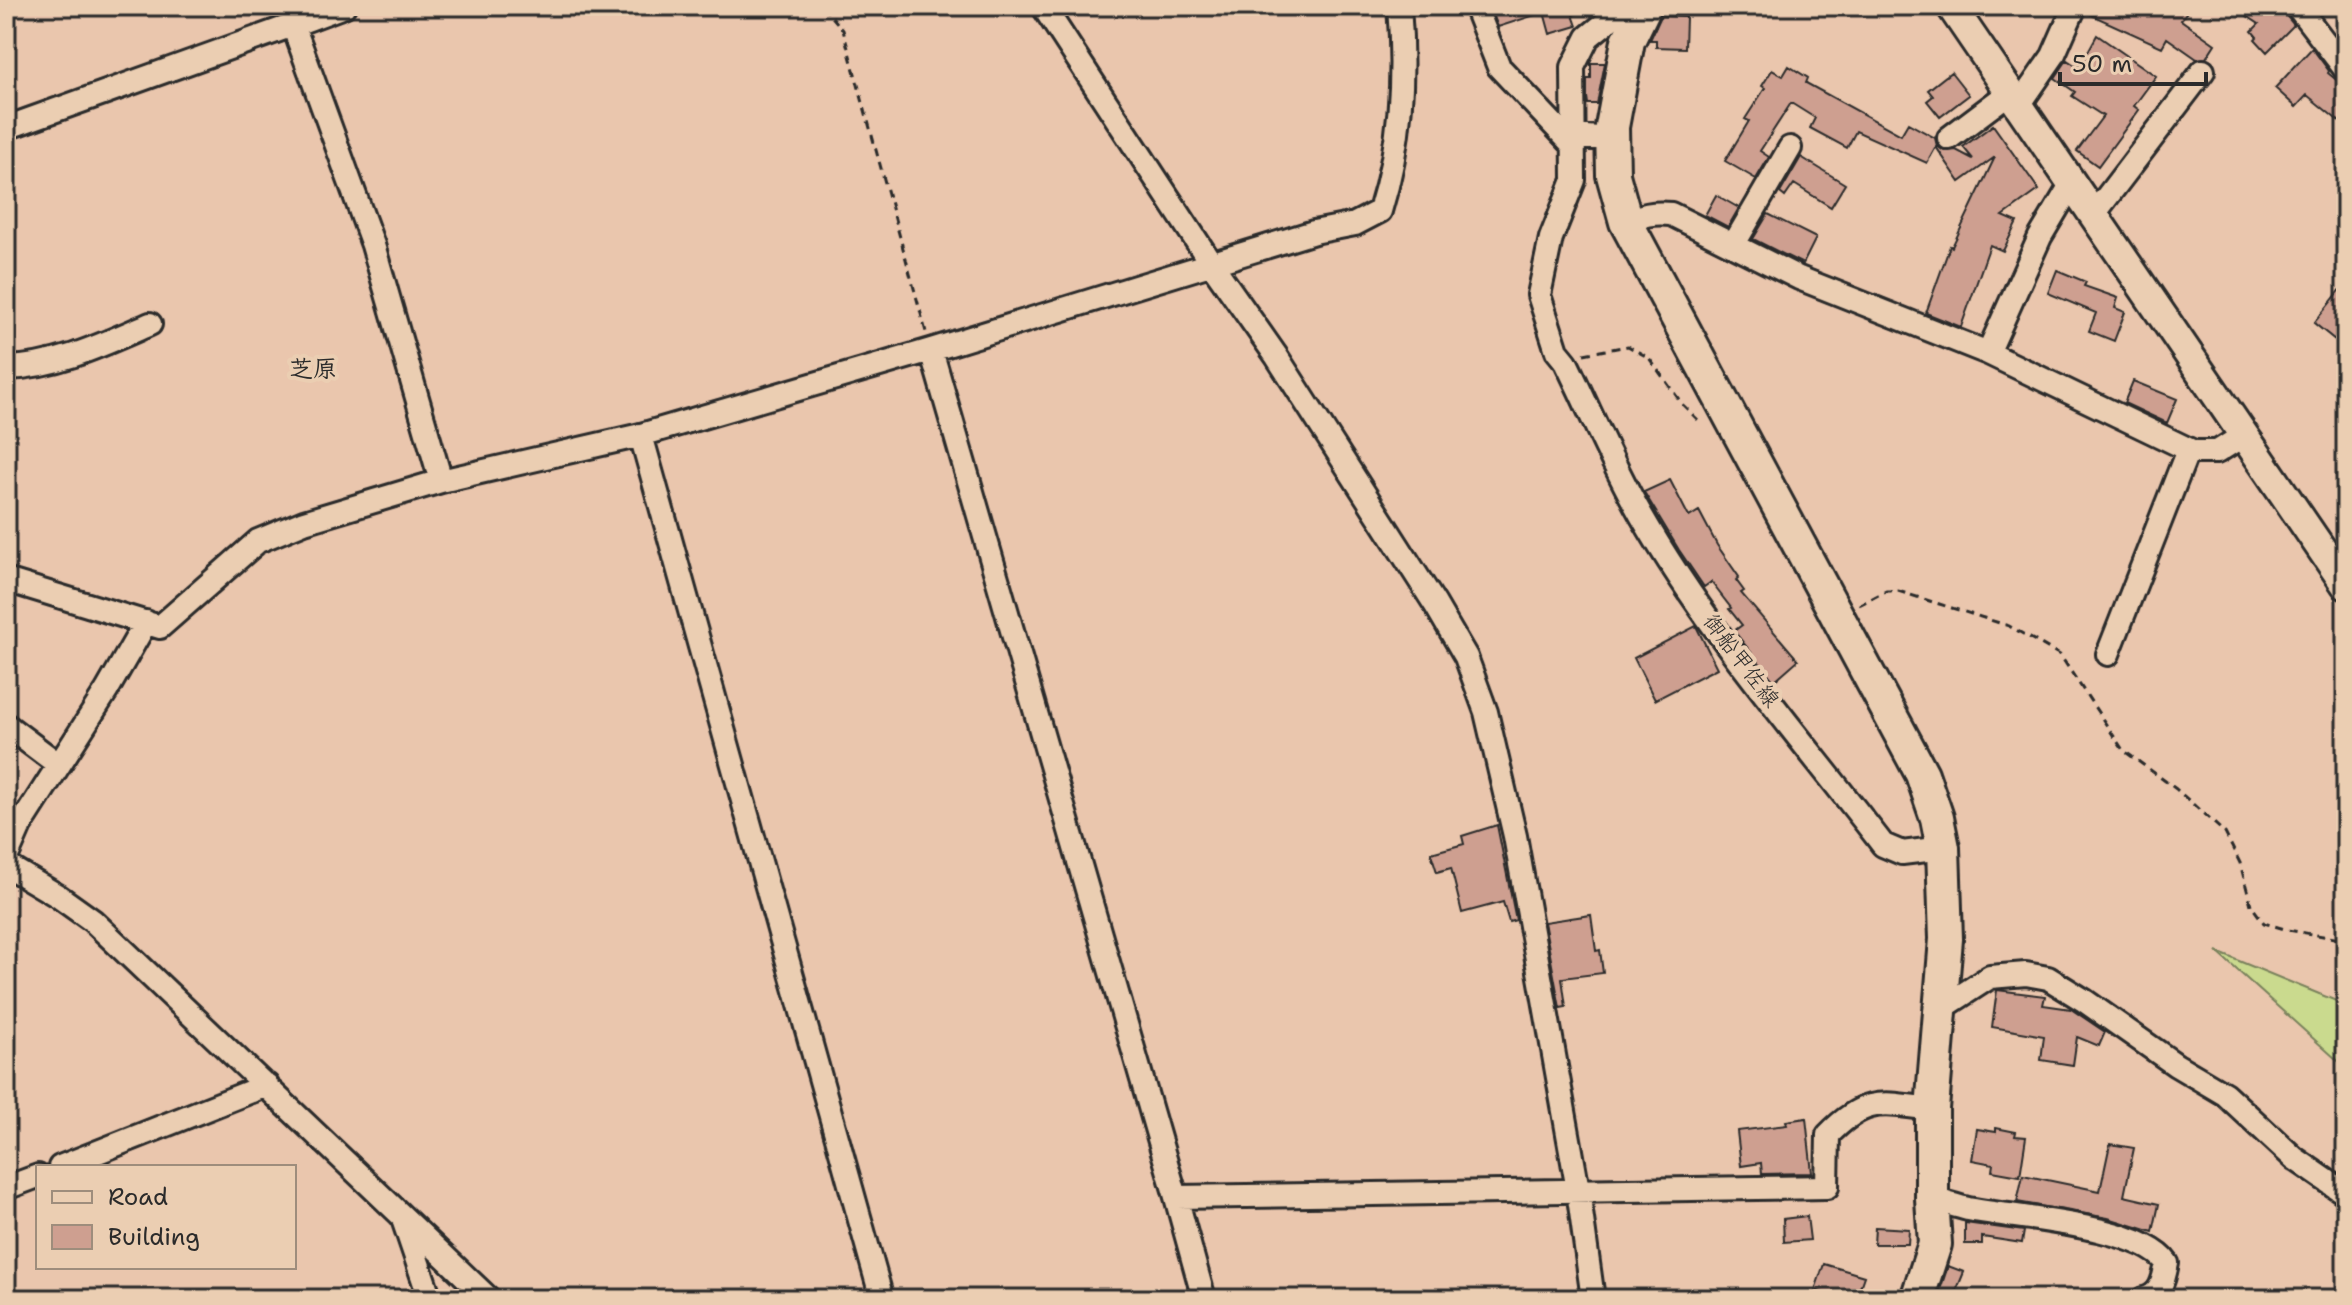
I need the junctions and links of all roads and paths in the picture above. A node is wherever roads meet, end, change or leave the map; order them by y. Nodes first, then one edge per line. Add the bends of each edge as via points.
1 (344, 6) edge
2 (823, 6) edge
3 (1043, 6) edge
4 (1399, 6) edge
5 (1475, 6) edge
6 (1643, 6) edge
7 (1951, 6) edge
8 (2075, 6) edge
9 (2297, 6) edge
10 (1612, 11) edge
11 (293, 25) junction
12 (2346, 70) edge
13 (2203, 71) dead end
14 (2015, 99) junction
15 (6, 128) edge
16 (1949, 138) dead end
17 (1612, 139) junction
18 (1572, 140) junction
19 (1790, 148) dead end
20 (2072, 183) junction
21 (2094, 214) junction
22 (1626, 222) junction
23 (1734, 244) junction
24 (1211, 263) junction
25 (150, 324) dead end
26 (931, 350) junction
27 (1988, 353) junction
28 (1566, 362) junction
29 (6, 368) edge
30 (1723, 402) junction
31 (641, 435) junction
32 (2244, 435) junction
33 (2188, 450) junction
34 (441, 481) junction
35 (2343, 575) edge
36 (6, 580) edge
37 (1838, 617) junction
38 (146, 622) junction
39 (2108, 654) dead end
40 (6, 725) edge
41 (59, 765) junction
42 (1943, 848) junction
43 (6, 858) edge
44 (6, 865) edge
45 (2346, 940) edge
46 (1939, 1010) junction
47 (267, 1085) junction
48 (1932, 1109) junction
49 (65, 1165) edge
50 (36, 1177) edge
51 (6, 1188) edge
52 (1578, 1190) junction
53 (2346, 1194) edge
54 (1176, 1197) junction
55 (1932, 1199) junction
56 (403, 1217) junction
57 (430, 1299) edge
58 (489, 1299) edge
59 (882, 1299) edge
60 (1204, 1299) edge
61 (1593, 1299) edge
62 (1917, 1299) edge
63 (2143, 1299) edge

1 - 11 street
2 - 26 path via 843,30
3 - 24 street
4 - 24 street via 1404,59 1398,136 1380,211 1355,224
5 - 18 street via 1499,67
6 - 10 street, 御船甲佐線
6 - 17 main road via 1628,41
7 - 14 street
8 - 14 street via 2053,56
9 - 12 street
10 - 18 street, 御船甲佐線 via 1588,37 1573,67
11 - 15 street
11 - 34 street via 373,245
13 - 21 street
14 - 16 street
14 - 20 street
17 - 18 street
17 - 22 main road via 1613,175
18 - 28 street, 御船甲佐線 via 1574,180 1551,238 1539,295 1557,351
19 - 23 street
20 - 21 street
20 - 27 street via 2040,237
21 - 32 street
22 - 23 street via 1644,214 1671,214
22 - 30 main road
23 - 27 street via 1799,278
24 - 26 street
24 - 52 street via 1277,357 1466,657 1486,712 1515,836
25 - 29 street via 89,350
26 - 31 street
26 - 54 street
27 - 33 street
28 - 30 path via 1591,351 1628,346 1649,358 1698,420
28 - 42 street, 御船甲佐線 via 1641,515 1683,580 1883,845 1902,853
30 - 37 main road
31 - 34 street
31 - 59 street
32 - 33 street via 2217,452
32 - 35 street
33 - 39 street
34 - 38 street via 258,541 160,627
36 - 38 street
37 - 42 main road via 1922,774
37 - 45 path via 1886,591 1898,591 2009,626 2060,655 2123,750 2225,833 2251,905 2264,923
38 - 41 street
40 - 41 street
41 - 43 street
42 - 46 main road via 1946,939
44 - 47 street via 93,921
46 - 48 main road
46 - 53 street via 1990,977 2048,978 2225,1094 2294,1158
47 - 49 street
47 - 56 street
48 - 52 street via 1876,1103 1848,1114 1828,1135 1827,1187
48 - 55 main road
50 - 51 street
52 - 54 street
52 - 61 street
54 - 60 street
55 - 62 main road via 1935,1244
55 - 63 street via 2099,1229 2159,1252 2167,1263 2163,1283
56 - 57 street
56 - 58 street

